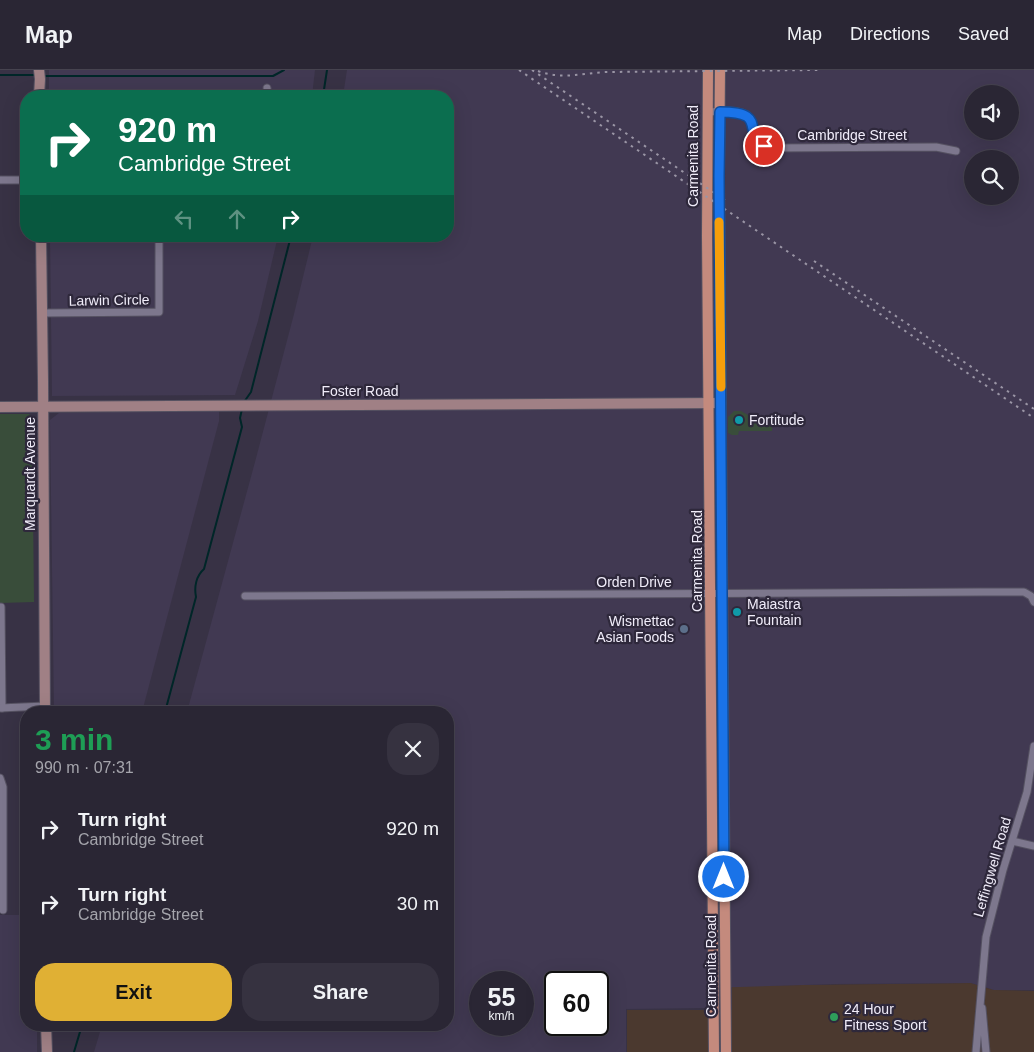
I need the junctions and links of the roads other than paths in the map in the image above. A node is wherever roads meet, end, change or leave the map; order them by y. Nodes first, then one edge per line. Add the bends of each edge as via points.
1 (708, 70) edge
2 (720, 70) edge
3 (39, 74) edge
4 (39, 90) edge
5 (708, 112) junction
6 (720, 112) junction
7 (956, 151) dead end
8 (0, 180) edge
9 (20, 180) edge
10 (41, 242) edge
11 (159, 242) edge
12 (42, 314) junction
13 (709, 403) junction
14 (721, 403) junction
15 (0, 407) edge
16 (44, 407) junction
17 (711, 594) junction
18 (723, 594) junction
19 (245, 596) dead end
20 (1034, 602) edge
21 (1, 607) dead end
22 (45, 706) edge
23 (1, 708) edge
24 (20, 708) edge
25 (1034, 746) edge
26 (712, 747) junction
27 (724, 747) junction
28 (0, 778) edge
29 (1012, 841) junction
30 (1034, 846) edge
31 (3, 910) dead end
32 (981, 996) junction
33 (46, 1031) edge
34 (46, 1052) edge
35 (714, 1052) edge
36 (726, 1052) edge
37 (976, 1052) edge
38 (986, 1052) edge

1 - 5 main road, Carmenita Road
2 - 6 main road, Carmenita Road
3 - 4 street
5 - 6 street, Cambridge Street
5 - 13 main road, Carmenita Road
6 - 7 street, Cambridge Street via 740,112 747,116 760,144 769,148 936,147
6 - 14 main road, Carmenita Road
8 - 9 street
10 - 12 street, Marquardt Avenue
11 - 12 street, Larwin Circle via 159,312
12 - 16 street, Marquardt Avenue
13 - 14 street, Foster Road
13 - 16 street, Foster Road
13 - 17 main road, Carmenita Road
14 - 18 main road, Carmenita Road
15 - 16 street, Foster Road
16 - 22 street, Marquardt Avenue
17 - 18 street, Orden Drive
17 - 19 street, Orden Drive
17 - 26 main road, Carmenita Road
18 - 20 street, Orden Drive via 1024,592
18 - 27 main road, Carmenita Road
21 - 23 street
23 - 24 street
25 - 29 street, Leffingwell Road via 1027,792
26 - 27 main road
26 - 35 main road, Carmenita Road
27 - 36 main road, Carmenita Road
28 - 31 street via 3,787
29 - 30 street
29 - 32 street, Leffingwell Road via 986,937
32 - 37 street, Leffingwell Road
32 - 38 street, Leffingwell Road
33 - 34 street

